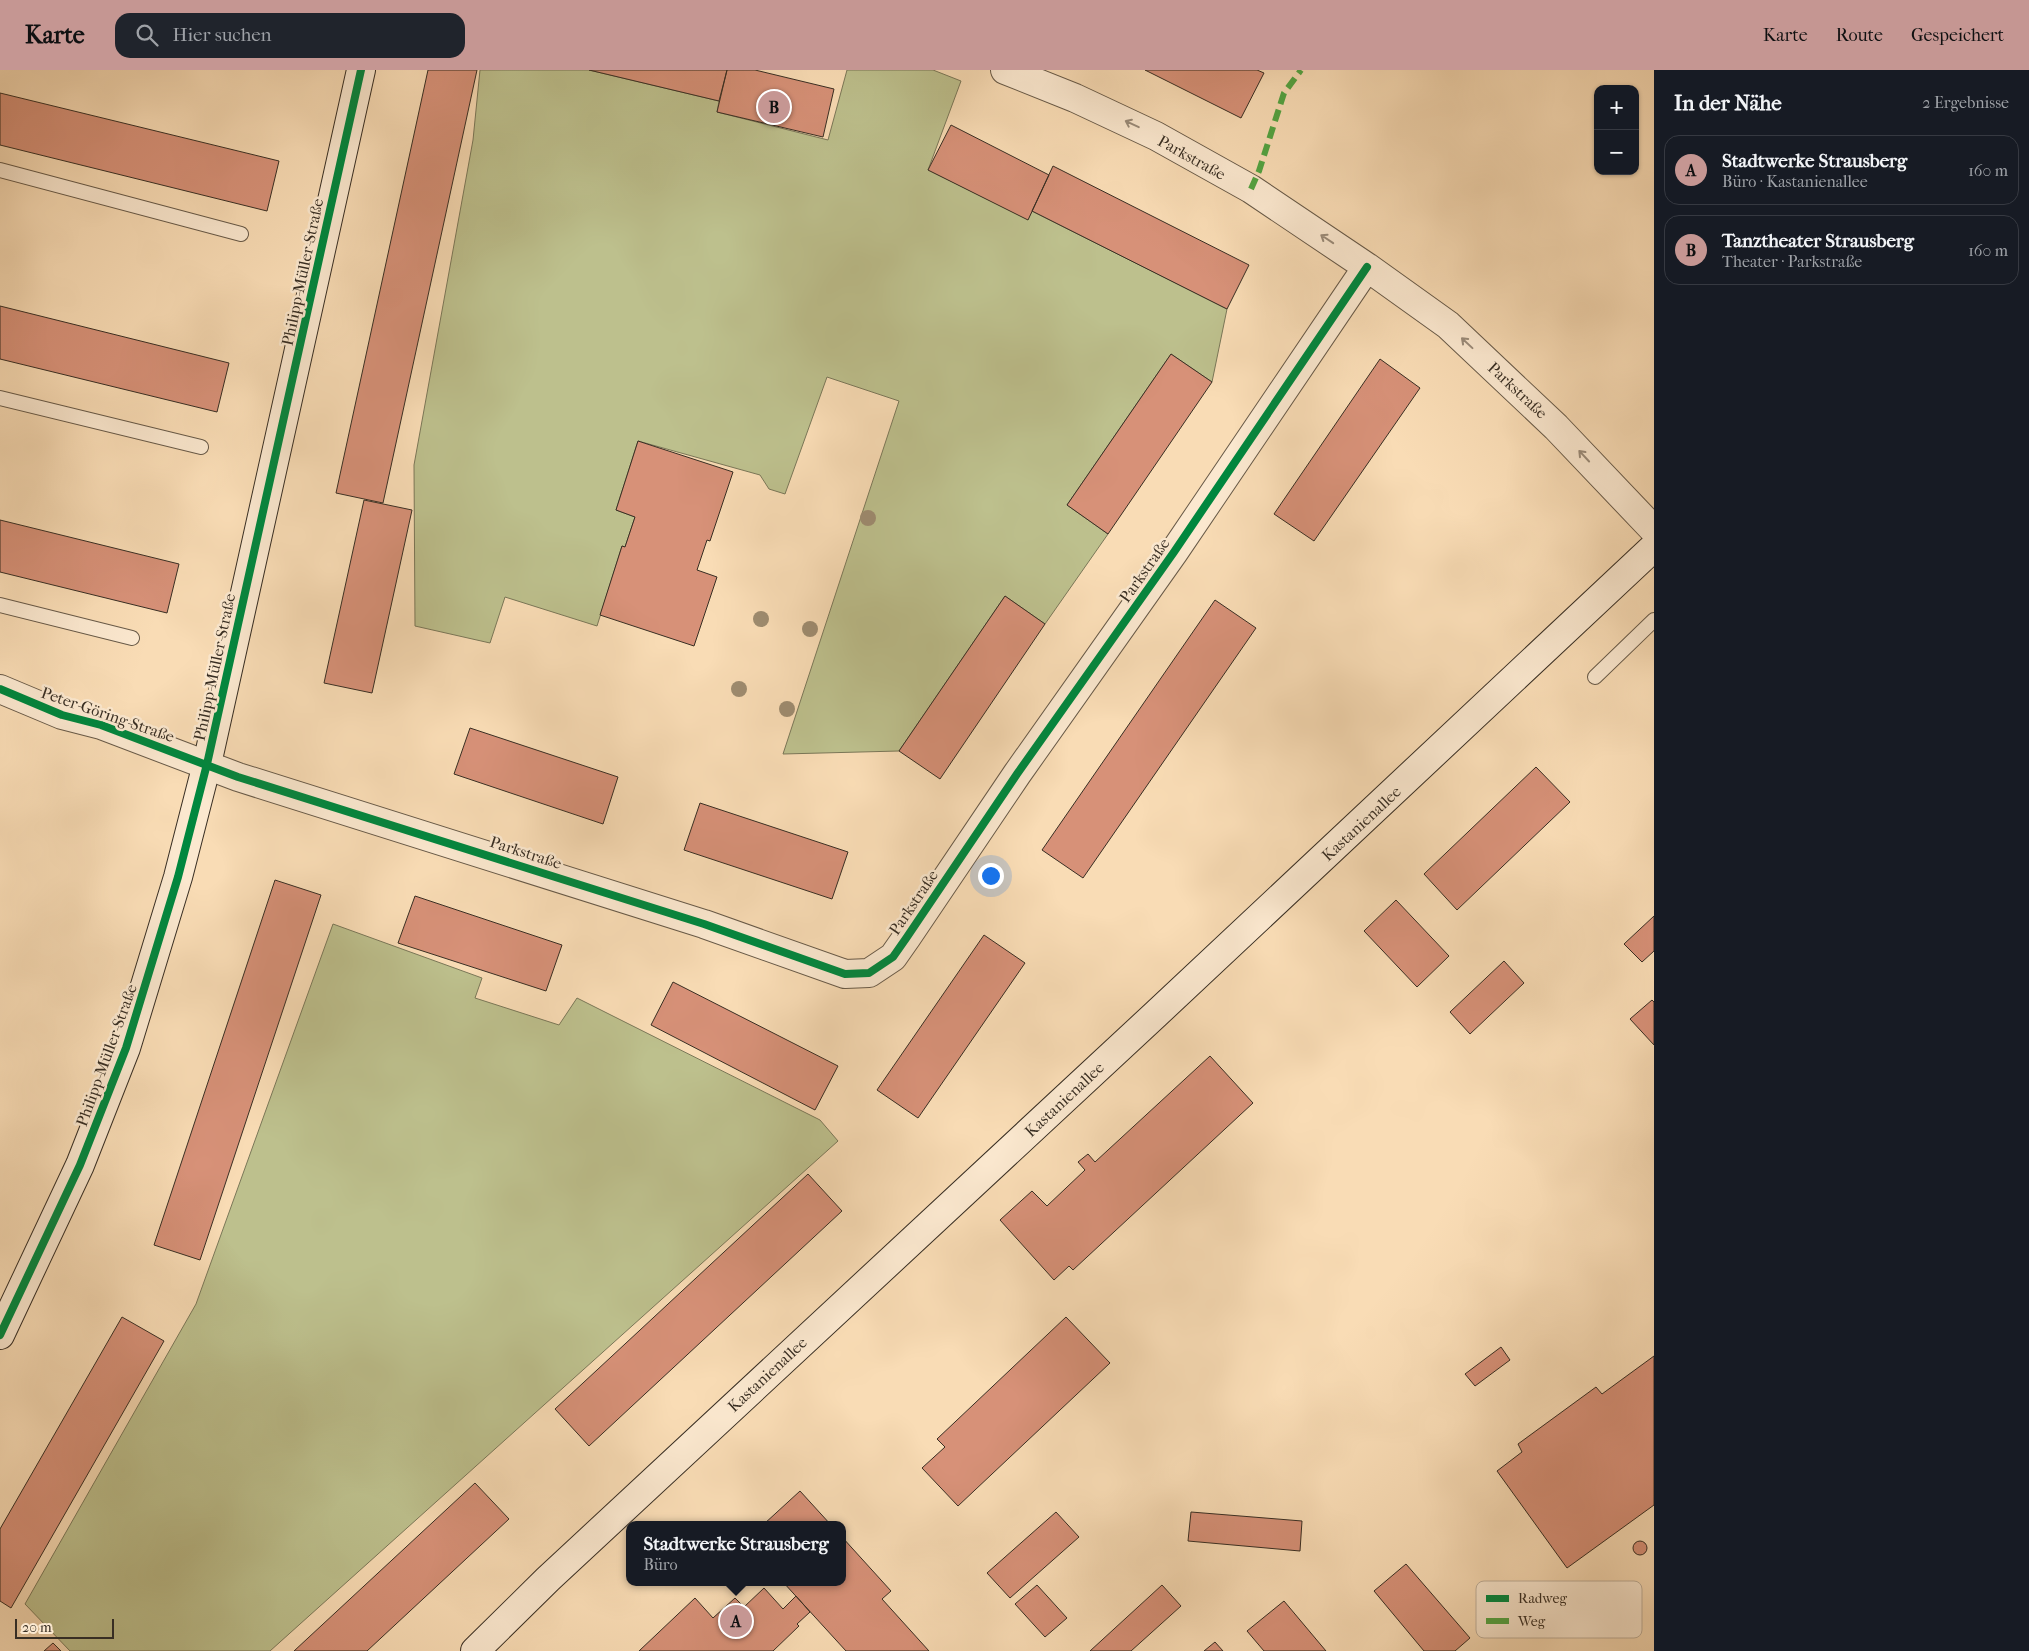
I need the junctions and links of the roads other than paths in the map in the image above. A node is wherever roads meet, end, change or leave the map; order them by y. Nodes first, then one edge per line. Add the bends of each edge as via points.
1 (361, 70) edge
2 (1005, 70) edge
3 (0, 170) edge
4 (241, 234) dead end
5 (1367, 267) junction
6 (0, 398) edge
7 (201, 447) dead end
8 (1654, 530) edge
9 (1654, 547) edge
10 (0, 605) edge
11 (1654, 620) edge
12 (132, 638) dead end
13 (1595, 677) dead end
14 (0, 689) edge
15 (207, 764) junction
16 (0, 1335) edge
17 (475, 1651) edge

1 - 15 street, Philipp-Müller-Straße
5 -> 2 street, Parkstraße via 1251,189 1156,136
3 - 4 lane
8 -> 5 street, Parkstraße via 1556,427 1448,325
5 - 15 street, Parkstraße via 893,957 869,973 845,974 704,924 238,777
6 - 7 lane
9 - 17 street, Kastanienallee via 548,1579
10 - 12 lane
11 - 13 lane
14 - 15 street, Peter-Göring-Straße
15 - 16 street, Philipp-Müller-Straße via 178,877 126,1048 80,1165

